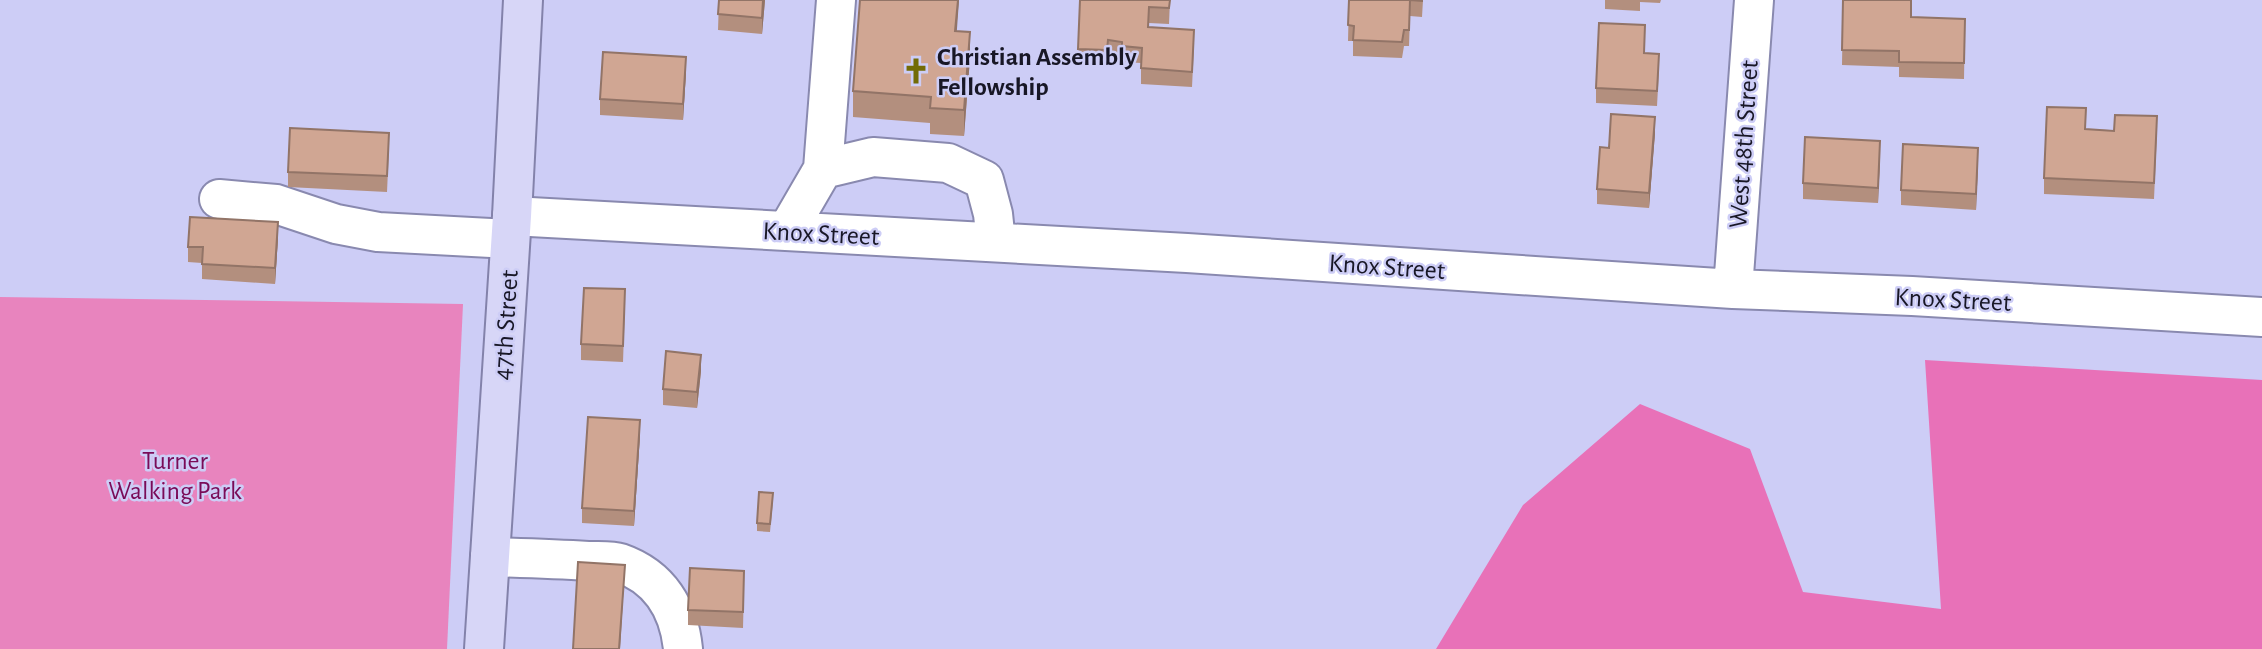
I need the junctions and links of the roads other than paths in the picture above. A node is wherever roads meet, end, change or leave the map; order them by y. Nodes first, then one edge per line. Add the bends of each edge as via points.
1 (523, 0) edge
2 (836, 0) edge
3 (1754, 0) edge
4 (822, 169) junction
5 (219, 199) dead end
6 (511, 227) junction
7 (787, 231) junction
8 (996, 242) junction
9 (1733, 289) junction
10 (2262, 317) edge
11 (490, 557) junction
12 (484, 649) edge
13 (683, 649) edge

1 - 6 main road, 47th Street
2 - 4 street
3 - 9 street, West 48th Street
4 - 7 street
4 - 8 street via 873,157 948,163 984,180
5 - 6 street, Knox Street via 276,204 377,232
6 - 7 street, Knox Street
6 - 11 main road, 47th Street
7 - 8 street, Knox Street
8 - 9 street, Knox Street
9 - 10 street, Knox Street
11 - 12 main road, 47th Street
11 - 13 street via 618,562 639,572 658,585 672,604

